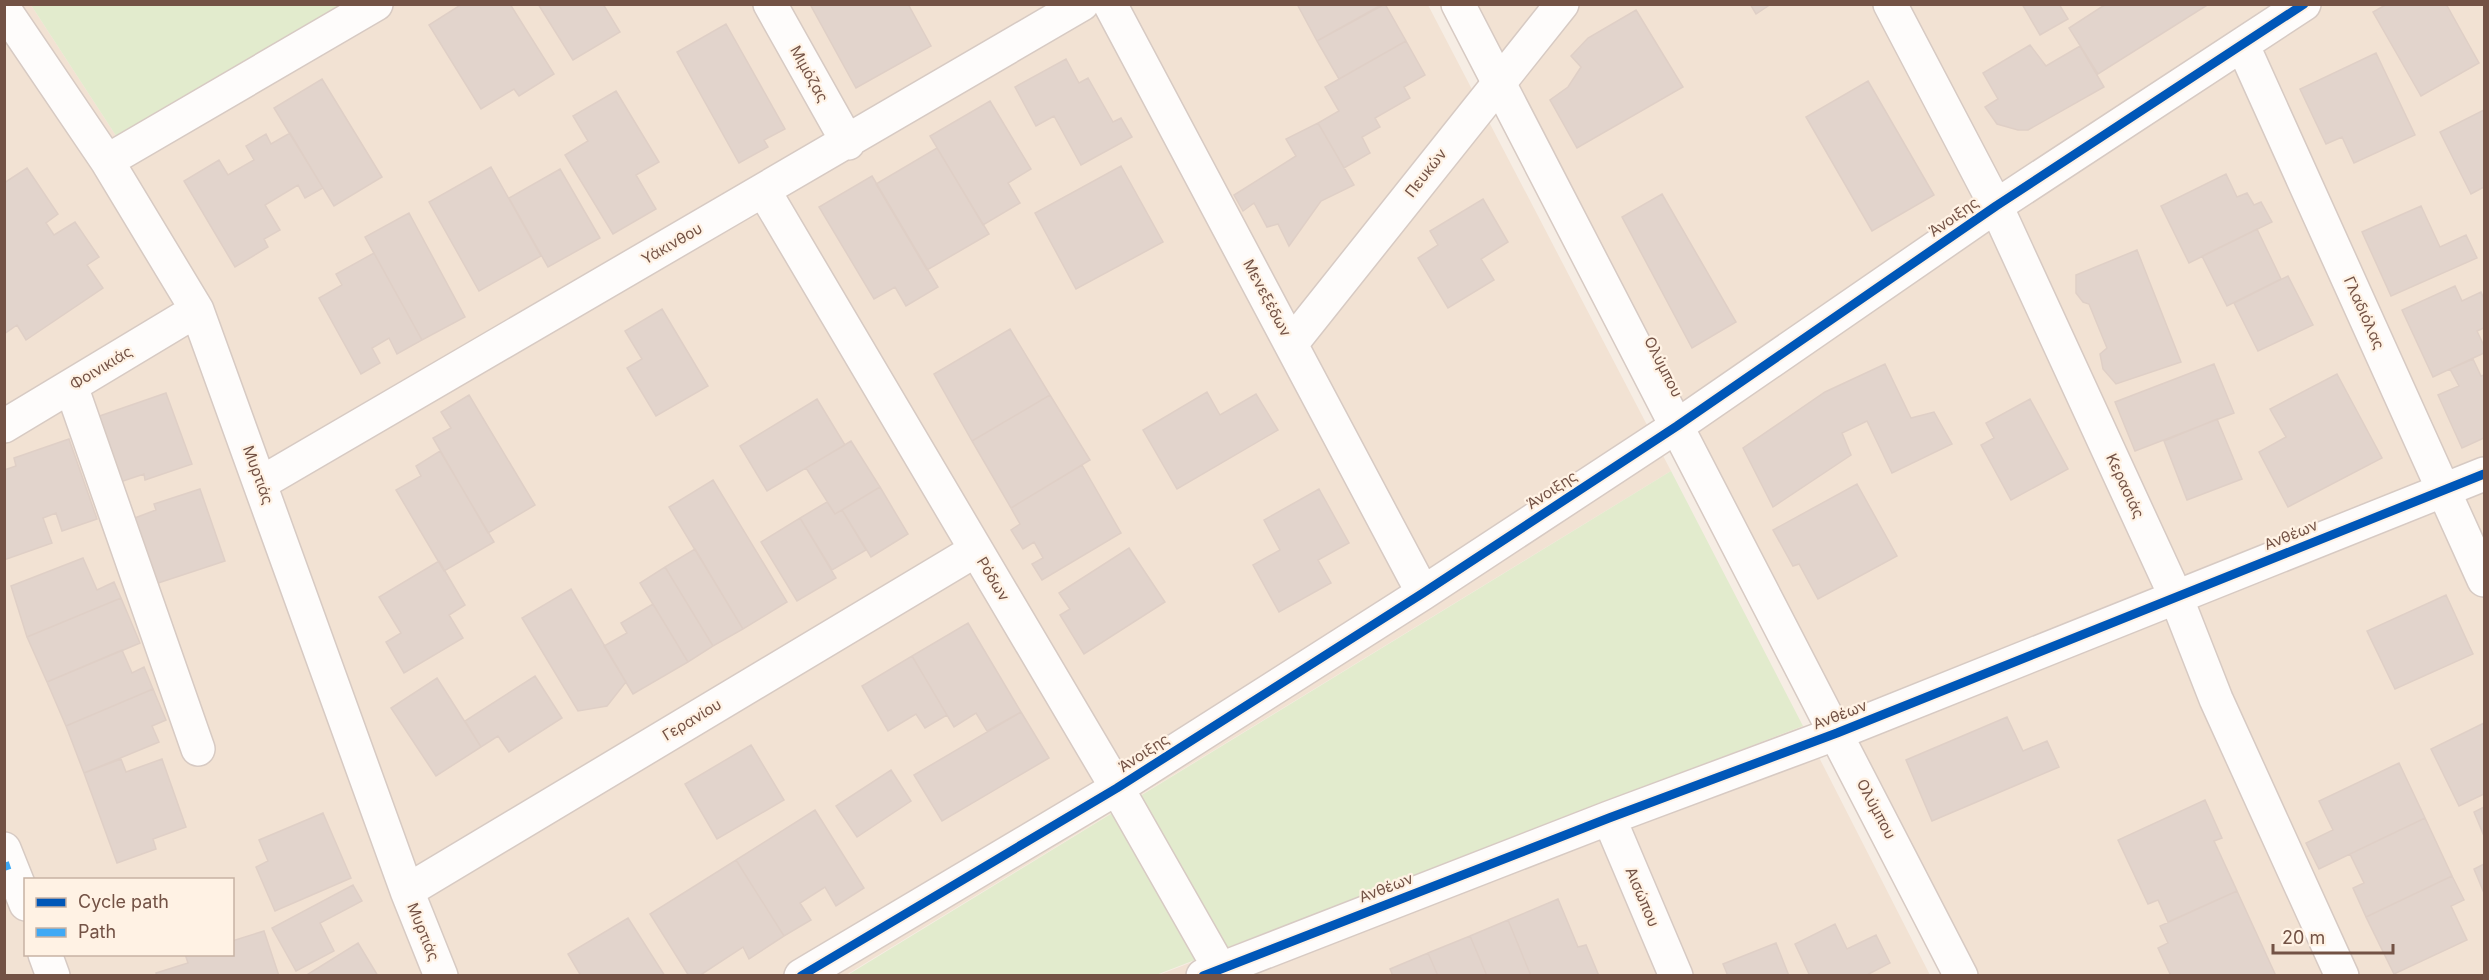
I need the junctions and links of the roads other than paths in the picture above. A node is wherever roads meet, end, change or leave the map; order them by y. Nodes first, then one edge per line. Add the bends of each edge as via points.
1 (376, 4) edge
2 (770, 4) edge
3 (1082, 4) edge
4 (1110, 4) edge
5 (1458, 4) edge
6 (1562, 4) edge
7 (1890, 4) edge
8 (2304, 4) edge
9 (4, 9) edge
10 (2243, 46) junction
11 (1499, 82) junction
12 (848, 143) junction
13 (107, 161) junction
14 (764, 191) junction
15 (1996, 206) junction
16 (197, 310) junction
17 (1292, 343) junction
18 (71, 386) junction
19 (4, 426) edge
20 (1677, 426) junction
21 (2484, 474) edge
22 (261, 483) junction
23 (2444, 490) junction
24 (976, 550) junction
25 (2484, 580) edge
26 (1423, 593) junction
27 (2176, 597) junction
28 (1837, 733) junction
29 (198, 749) dead end
30 (1117, 788) junction
31 (1609, 818) junction
32 (4, 849) edge
33 (407, 891) junction
34 (24, 899) edge
35 (46, 956) edge
36 (1216, 973) edge
37 (53, 975) edge
38 (441, 975) edge
39 (801, 975) edge
40 (1676, 975) edge
41 (1961, 975) edge
42 (2342, 975) edge

1 - 13 street
2 - 12 street, Μιμόζας
3 - 12 street, Υάκινθου
4 - 17 street, Μενεξέδων
5 - 11 street, Ολύμπου
6 - 11 street, Πευκών
7 - 15 street, Κερασιάς
8 - 10 street, Άνοιξης
9 - 13 street, Μυρτιάς
10 - 15 street, Άνοιξης
10 - 23 street, Γλαδιόλας
11 - 17 street, Πευκών
11 - 20 street, Ολύμπου
12 - 14 street, Υάκινθου
13 - 16 street, Μυρτιάς
14 - 22 street, Υάκινθου
14 - 24 street, Ρόδων
15 - 20 street, Άνοιξης
15 - 27 street, Κερασιάς
16 - 18 street, Φοινικιάς
16 - 22 street, Μυρτιάς
17 - 26 street, Μενεξέδων
18 - 19 street, Φοινικιάς
18 - 29 street
20 - 26 street, Άνοιξης
20 - 28 street, Ολύμπου
21 - 23 street, Ανθέων
22 - 33 street, Μυρτιάς
23 - 25 street, Γλαδιόλας
23 - 27 street, Ανθέων
24 - 30 street, Ρόδων
24 - 33 street, Γερανίου
26 - 30 street, Άνοιξης
27 - 28 street, Ανθέων
27 - 42 street, Κερασιάς via 2216,699
28 - 31 street, Ανθέων
28 - 41 street, Ολύμπου
30 - 36 street, Ρόδων
30 - 39 street, Άνοιξης
31 - 36 street, Ανθέων
31 - 40 street, Αισώπου
32 - 34 street
33 - 38 street, Μυρτιάς
35 - 37 street

